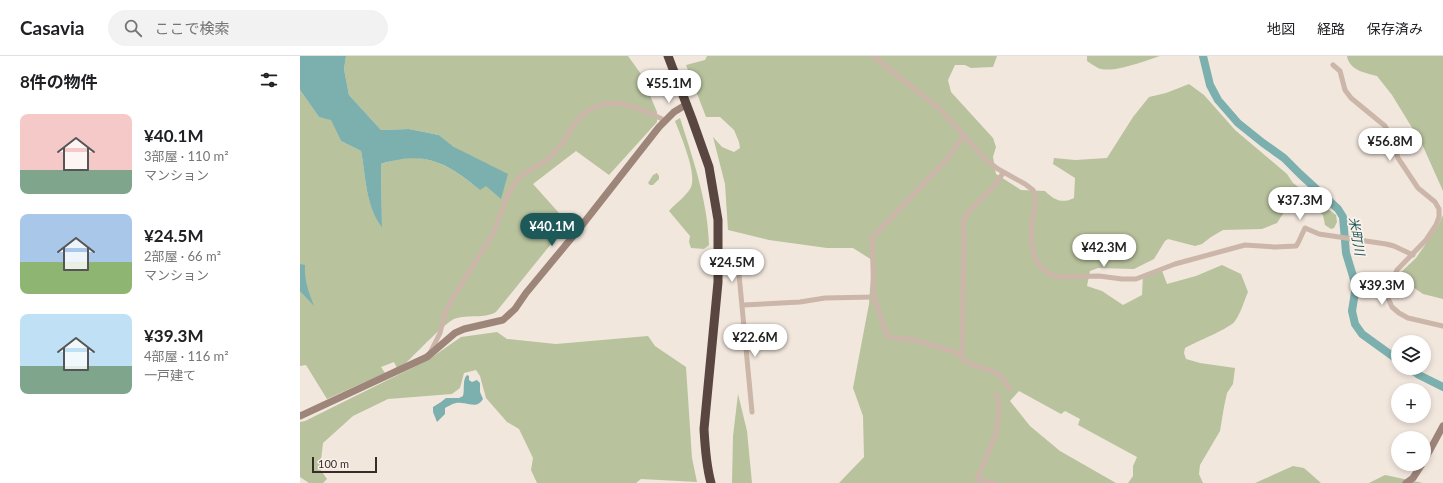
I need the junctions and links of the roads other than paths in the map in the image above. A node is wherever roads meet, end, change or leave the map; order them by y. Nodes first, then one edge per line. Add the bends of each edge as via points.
1 (668, 56) edge
2 (873, 56) edge
3 (1333, 65) dead end
4 (687, 104) junction
5 (666, 121) junction
6 (964, 135) junction
7 (1003, 173) junction
8 (1413, 254) junction
9 (718, 256) junction
10 (874, 297) junction
11 (743, 305) junction
12 (1443, 326) edge
13 (428, 357) junction
14 (962, 358) junction
15 (1010, 389) dead end
16 (997, 394) dead end
17 (752, 412) dead end
18 (300, 416) edge
19 (1443, 426) edge
20 (1431, 448) edge
21 (1417, 471) edge
22 (711, 483) edge
23 (993, 483) edge
24 (1406, 483) edge

1 - 4 highway
2 - 6 street via 941,110
3 - 8 street via 1340,71 1346,90 1352,98 1384,126 1392,139 1398,158 1418,188 1439,208 1436,225
4 - 5 street
4 - 9 highway via 709,167 718,220
5 - 13 street via 503,320 455,333
5 - 13 street via 642,109 619,103 604,103 576,122 548,159 520,177 512,186 491,237 450,300 440,333
6 - 7 street via 986,160
6 - 10 street via 948,158 872,238
7 - 8 street via 1033,190 1036,197 1031,228 1035,258 1048,273 1059,277 1099,276 1136,279 1183,262 1245,245 1296,246 1305,228 1319,234 1394,246
7 - 14 street via 964,217
8 - 12 street via 1397,270 1387,296 1399,314
9 - 11 street via 731,256 738,264
9 - 22 highway via 718,282 704,429
10 - 11 street via 824,298
10 - 14 street via 888,337 935,345
11 - 17 street
13 - 18 street
14 - 15 street via 966,362 999,374
16 - 23 street via 999,409 996,434 977,479
19 - 20 street
21 - 24 street

